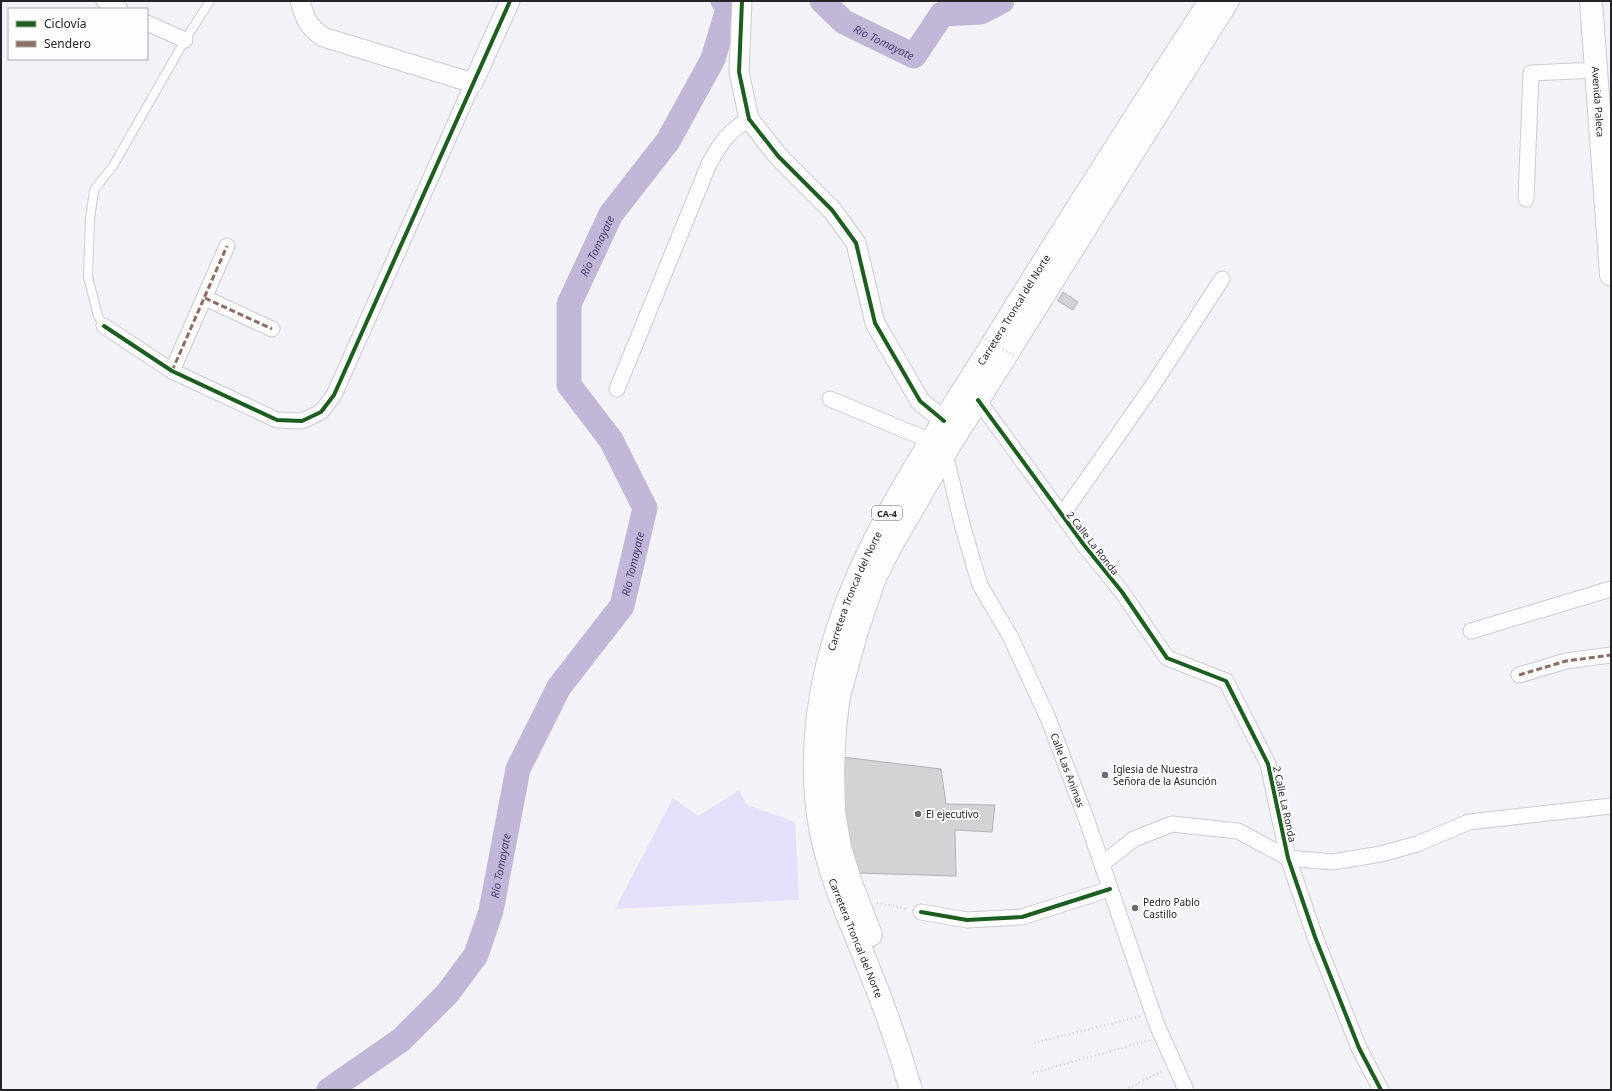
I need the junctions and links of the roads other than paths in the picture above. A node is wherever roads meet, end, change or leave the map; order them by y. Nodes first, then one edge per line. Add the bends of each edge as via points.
1 (104, 1) edge
2 (210, 1) edge
3 (300, 1) edge
4 (510, 1) edge
5 (742, 1) edge
6 (1210, 1) edge
7 (1228, 1) edge
8 (1591, 1) edge
9 (118, 8) edge
10 (148, 23) edge
11 (185, 40) junction
12 (1596, 70) junction
13 (473, 83) junction
14 (749, 119) junction
15 (1526, 199) dead end
16 (1608, 202) edge
17 (1609, 224) edge
18 (227, 246) dead end
19 (1611, 275) edge
20 (1222, 279) dead end
21 (205, 298) junction
22 (104, 326) joint
23 (272, 329) dead end
24 (172, 371) junction
25 (617, 389) dead end
26 (830, 399) dead end
27 (978, 400) junction
28 (944, 421) junction
29 (938, 447) junction
30 (1062, 515) junction
31 (1611, 589) edge
32 (1471, 630) dead end
33 (1611, 655) edge
34 (1519, 675) dead end
35 (1611, 806) edge
36 (1288, 858) junction
37 (1102, 864) junction
38 (1110, 889) junction
39 (921, 912) road end
40 (912, 1090) edge
41 (927, 1090) edge
42 (1186, 1090) edge
43 (1381, 1090) edge

1 - 9 street
2 - 11 lane
3 - 13 street via 311,28 323,37
4 - 13 street
5 - 14 street via 739,72
6 - 28 main road, Carretera Troncal del Norte / CA-4 via 1087,191
7 - 27 main road, Carretera Troncal del Norte / CA-4
8 - 12 main road, Avenida Paleca
10 - 11 street
11 - 22 lane via 112,166 94,190 88,277 98,316
12 - 15 street via 1531,73
12 - 16 main road, Avenida Paleca
13 - 24 street via 334,395 321,412 302,421 277,420
14 - 25 street via 732,130 720,143 709,164
14 - 28 street via 778,156 832,210 856,243 875,323 920,401
16 - 17 main road, Avenida Paleca
17 - 19 main road, Avenida Paleca
18 - 21 street
20 - 30 street via 1151,388
21 - 23 street
21 - 24 street
22 - 24 street
26 - 29 street
27 - 29 main road, Carretera Troncal del Norte / CA-4
27 - 30 street, 2 Calle La Ronda
28 - 29 main road, Carretera Troncal del Norte / CA-4
29 - 37 street, Calle Las Animas via 980,585 1010,636 1048,718
29 - 40 main road, Carretera Troncal del Norte / CA-4 via 898,493 860,566 831,650 824,680 817,729 815,774 818,816 833,881 875,984
29 - 41 main road, Carretera Troncal del Norte / CA-4 via 876,578 857,631 839,696 835,728 834,812 840,848
30 - 36 street, 2 Calle La Ronda via 1122,592 1167,658 1226,681 1268,764
31 - 32 street
33 - 34 street via 1566,661
35 - 36 street via 1469,822 1417,844 1381,854 1333,862
36 - 37 street via 1238,831 1172,824 1134,839
36 - 43 street, 2 Calle La Ronda via 1315,937 1359,1048
37 - 38 street, Calle Las Animas
38 - 39 street via 1022,917 967,920
38 - 42 street, Calle Las Animas via 1162,1036

